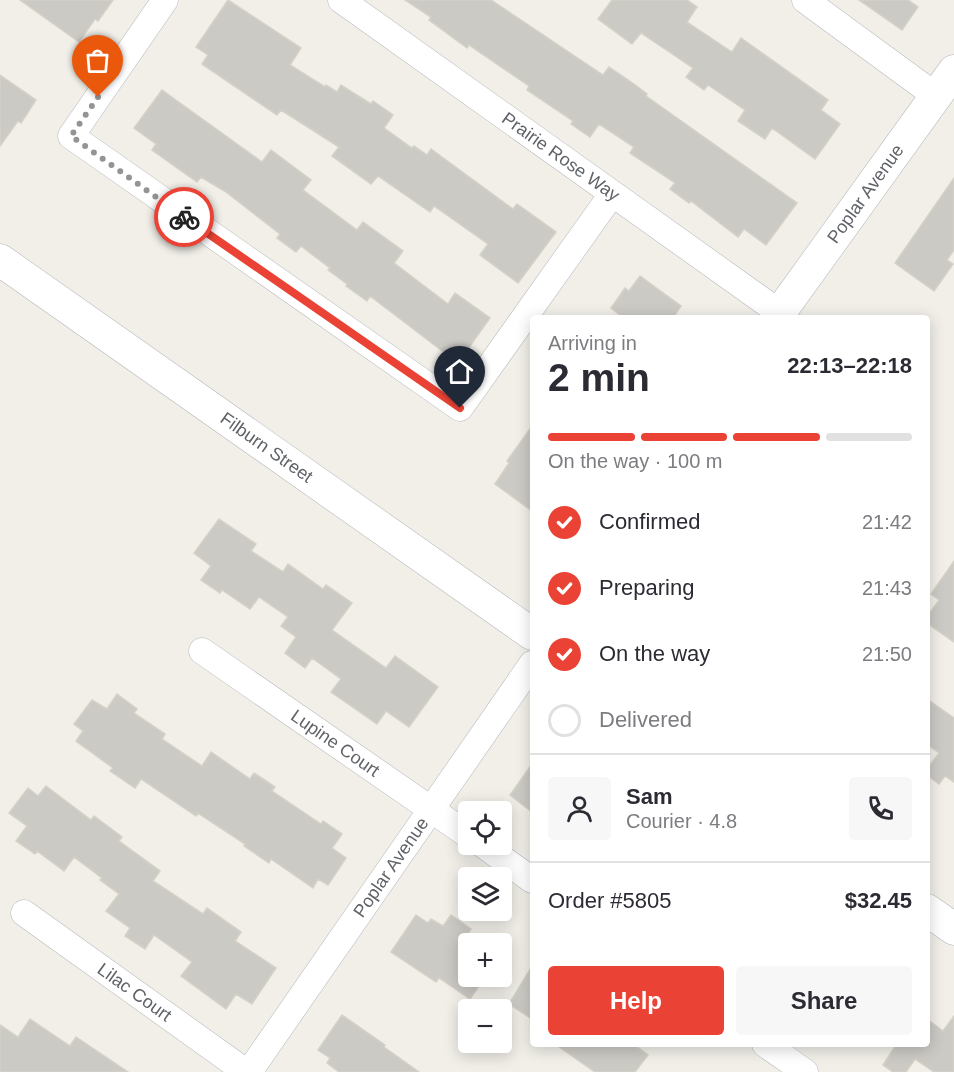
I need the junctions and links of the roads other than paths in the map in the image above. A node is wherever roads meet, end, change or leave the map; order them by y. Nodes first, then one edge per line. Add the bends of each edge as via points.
1 (165, 0) edge
2 (341, 0) edge
3 (805, 0) edge
4 (945, 83) edge
5 (612, 194) junction
6 (0, 260) edge
7 (777, 315) edge
8 (779, 315) edge
9 (530, 633) edge
10 (202, 651) dead end
11 (530, 667) edge
12 (432, 810) junction
13 (458, 828) edge
14 (497, 855) edge
15 (530, 879) edge
16 (930, 912) edge
17 (24, 913) dead end
18 (954, 928) edge
19 (769, 1047) edge
20 (247, 1072) edge
21 (805, 1072) edge

1 - 5 street via 71,136 460,408
2 - 5 street, Prairie Rose Way
3 - 4 street
4 - 8 street, Poplar Avenue
5 - 7 street, Prairie Rose Way
6 - 9 street, Filburn Street
10 - 12 street, Lupine Court
11 - 12 street, Poplar Avenue
12 - 13 street, Lupine Court
12 - 20 street, Poplar Avenue
14 - 15 street
16 - 18 street
17 - 20 street, Lilac Court
19 - 21 street

